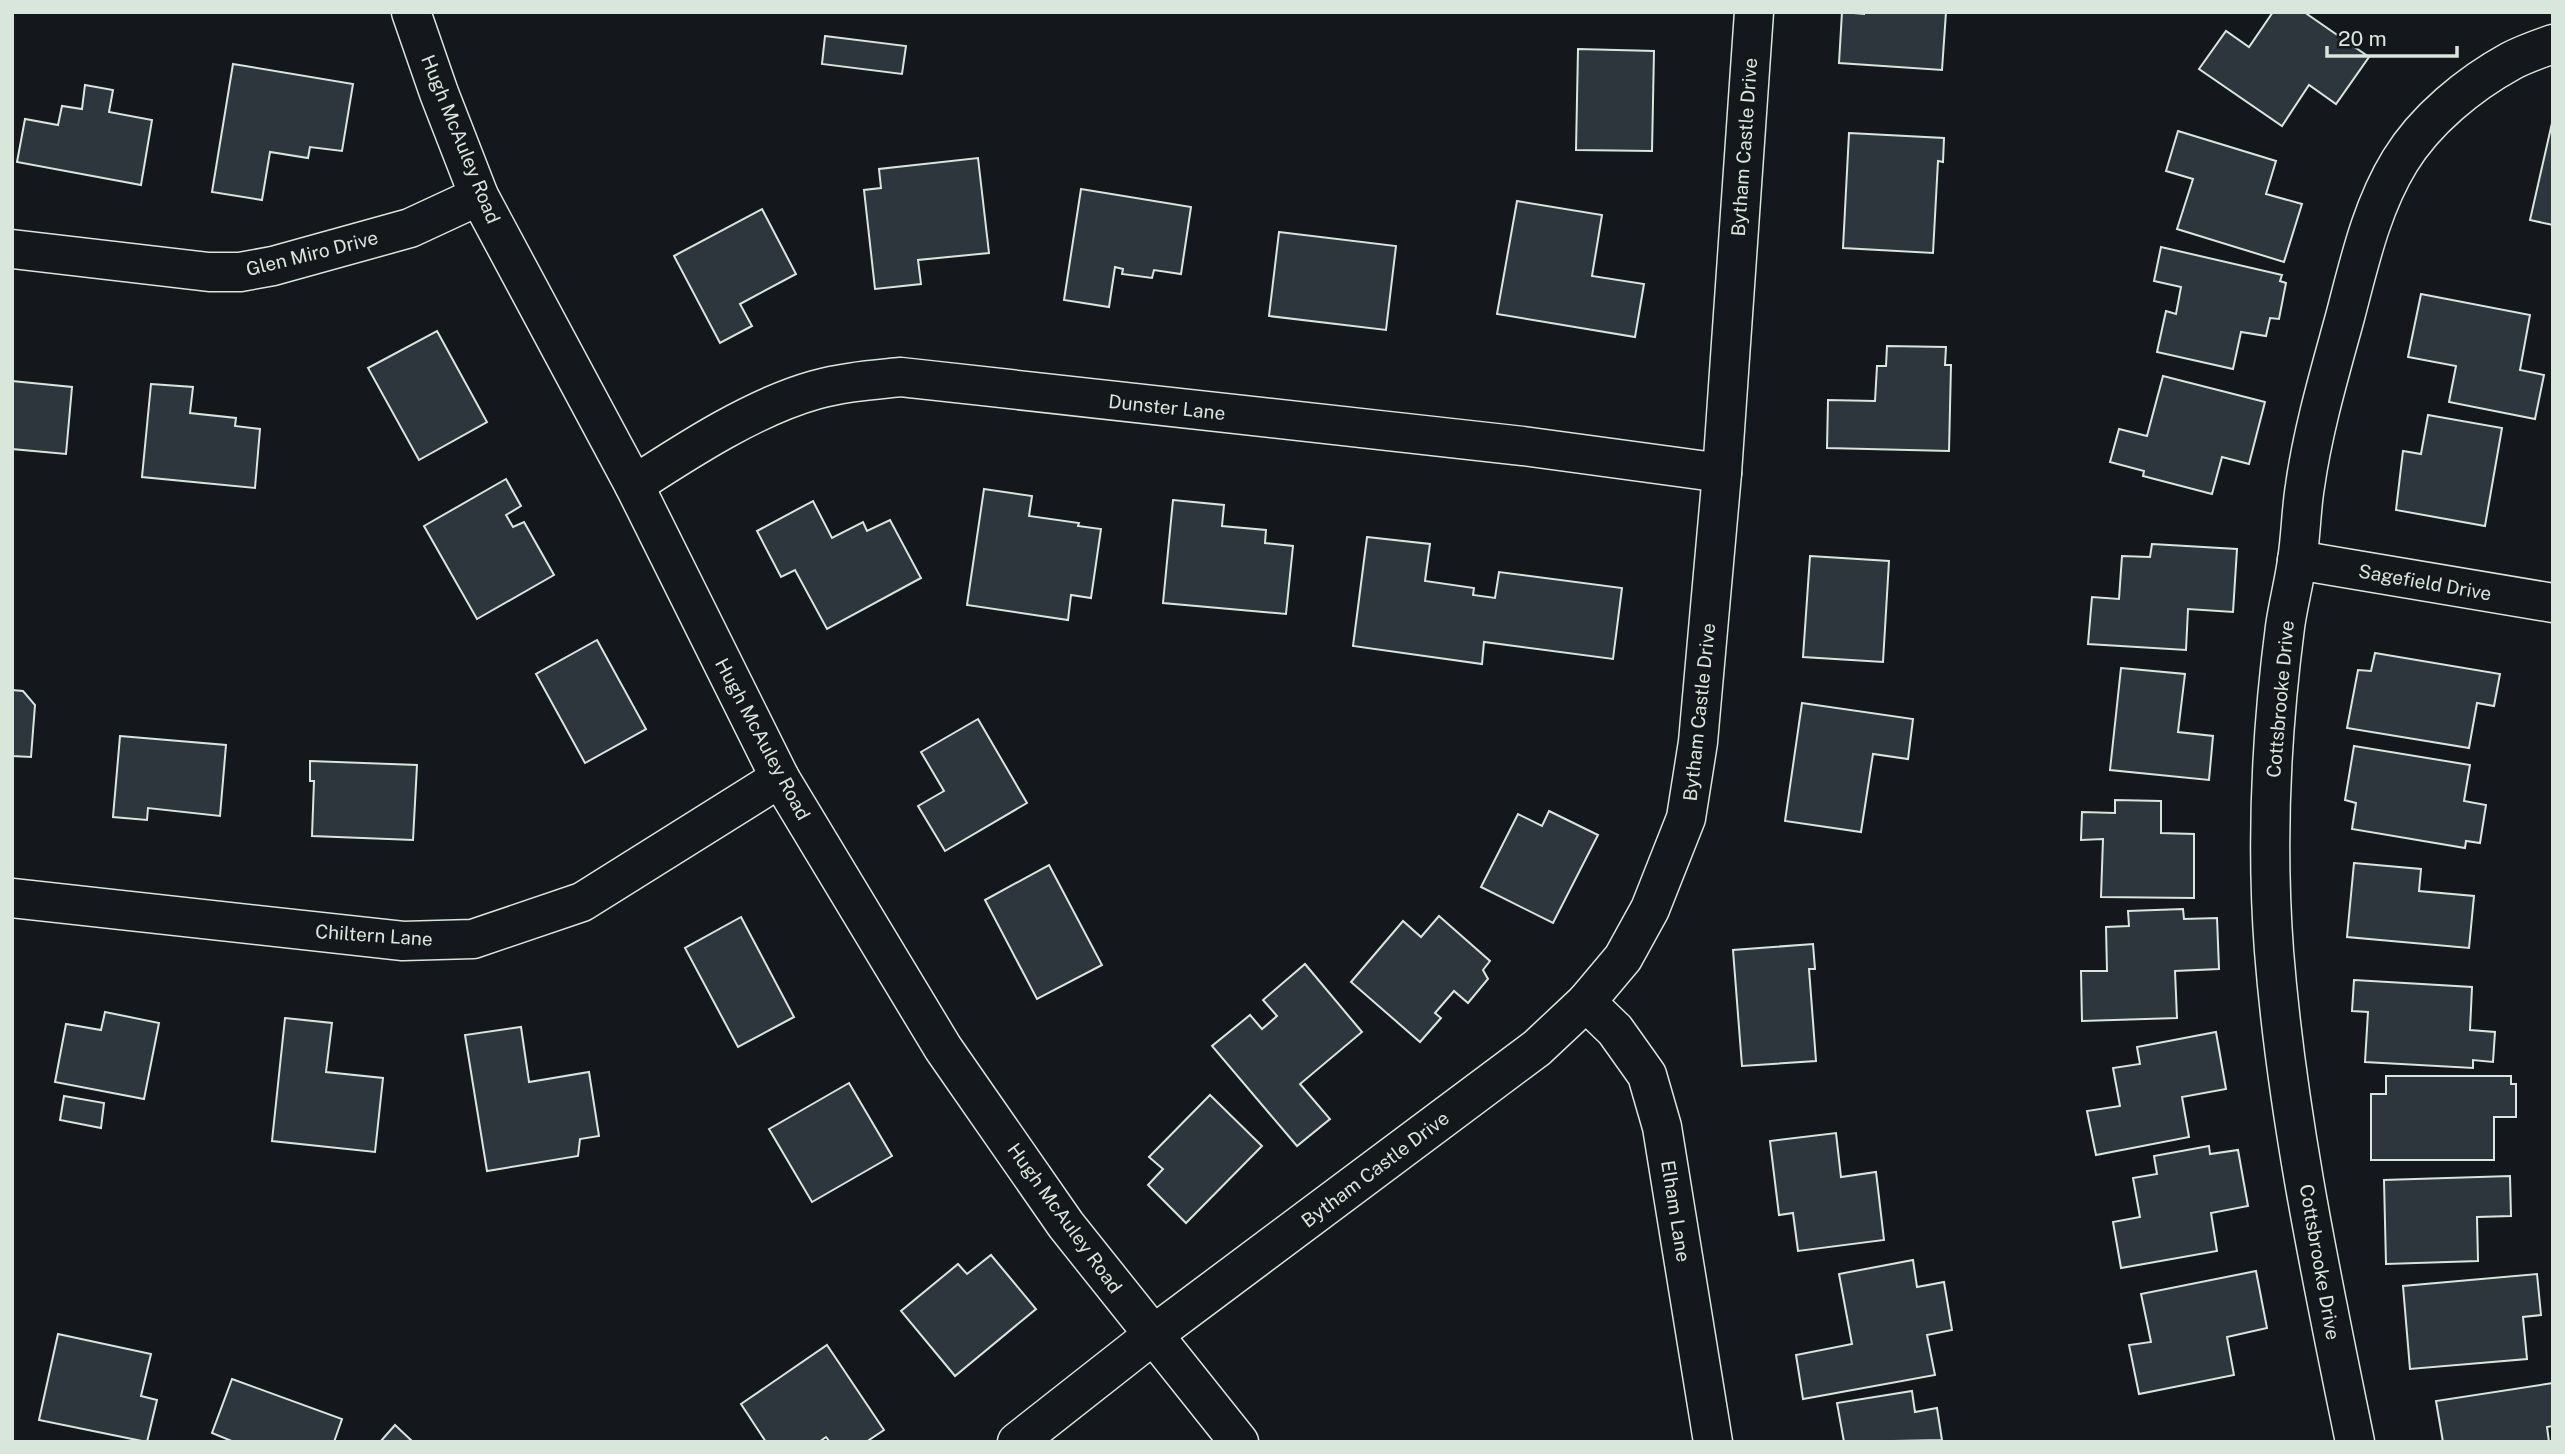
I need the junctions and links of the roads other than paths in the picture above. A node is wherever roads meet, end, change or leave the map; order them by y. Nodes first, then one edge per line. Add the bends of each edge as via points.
1 (411, 12) edge
2 (1754, 12) edge
3 (2553, 44) edge
4 (479, 196) junction
5 (12, 249) edge
6 (1722, 473) junction
7 (634, 485) junction
8 (2297, 560) junction
9 (2553, 603) edge
10 (780, 778) junction
11 (12, 898) edge
12 (1586, 1002) junction
13 (1153, 1335) junction
14 (1017, 1442) edge
15 (1239, 1442) edge
16 (1713, 1442) edge
17 (2355, 1442) edge

1 - 4 street, Hugh McAuley Road
2 - 6 street, Bytham Castle Drive
3 - 8 street, Cottsbrooke Drive via 2511,61 2464,93 2426,128 2383,192 2327,381 2305,484
4 - 5 street, Glen Miro Drive via 410,228 240,272
4 - 7 street, Hugh McAuley Road
6 - 7 street, Dunster Lane via 1523,446 901,377 816,390 775,405 683,453
6 - 12 street, Bytham Castle Drive via 1698,742 1686,818 1637,933 1623,958
7 - 10 street, Hugh McAuley Road
8 - 9 street, Sagefield Drive
8 - 17 street, Cottsbrooke Drive via 2274,736 2269,833 2274,951 2289,1079 2323,1286
10 - 11 street, Chiltern Lane via 582,902 473,939 403,941
10 - 13 street, Hugh McAuley Road via 943,1048 1066,1225
12 - 13 street, Bytham Castle Drive via 1537,1048
12 - 16 street, Elham Lane via 1615,1030 1647,1075 1662,1128
13 - 14 street, Bytham Castle Drive
13 - 15 street, Hugh McAuley Road

